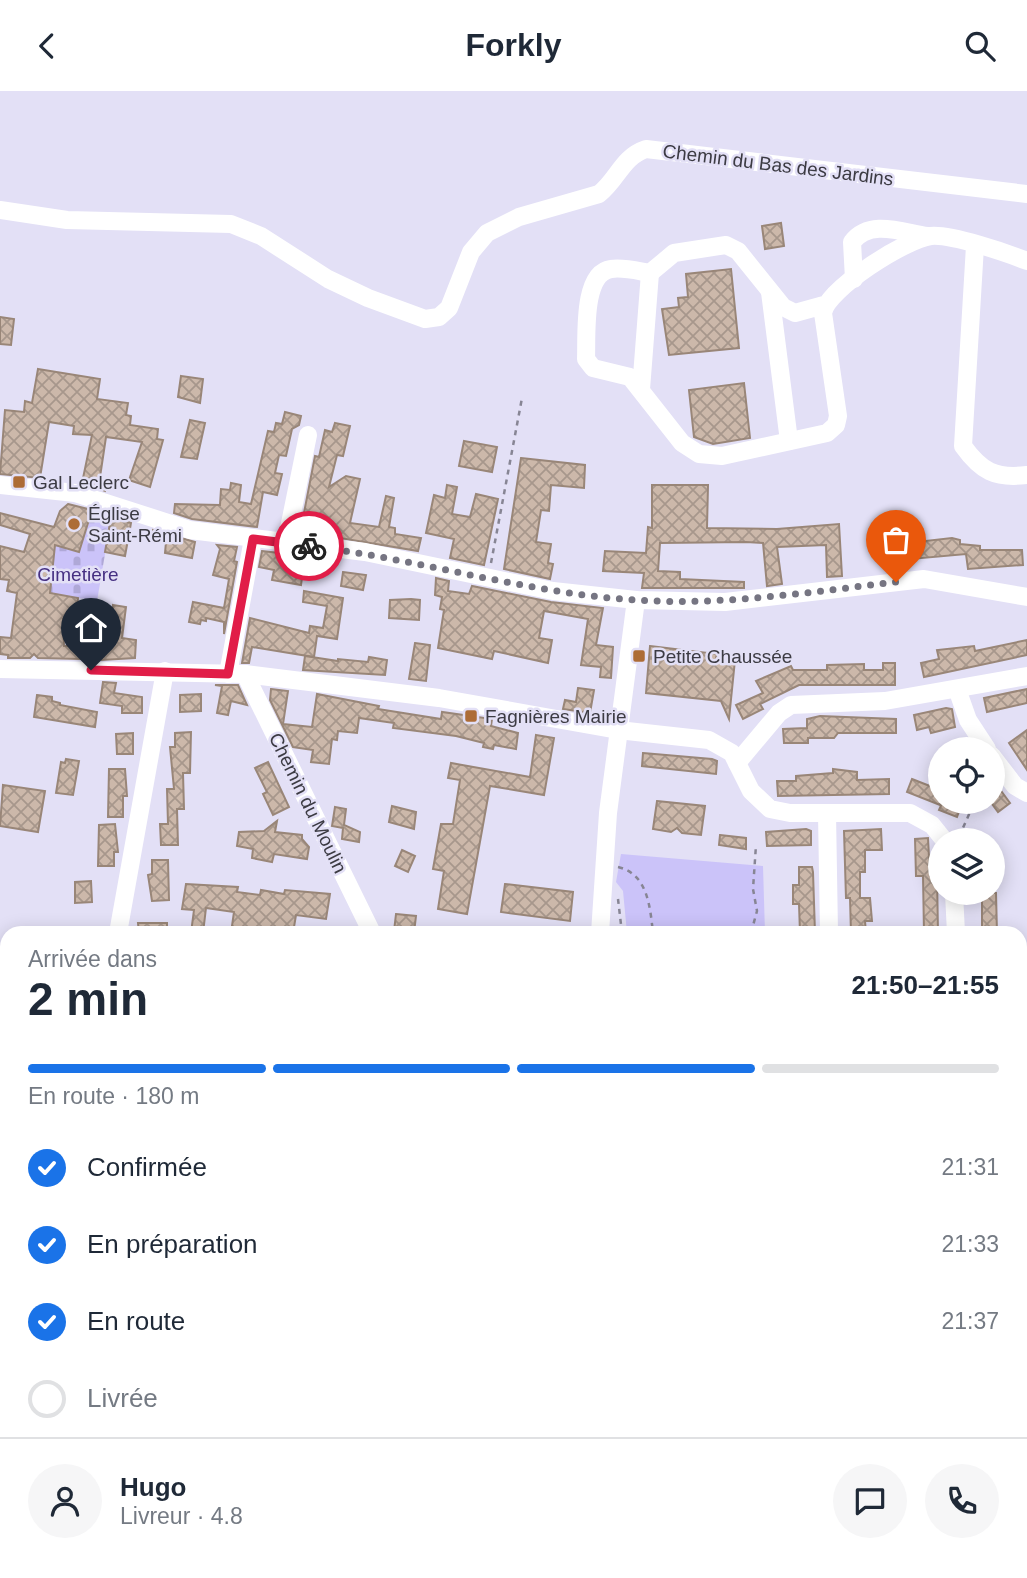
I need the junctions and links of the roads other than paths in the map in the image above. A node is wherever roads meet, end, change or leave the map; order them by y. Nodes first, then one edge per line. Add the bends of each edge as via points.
1 (1027, 194) edge
2 (0, 210) edge
3 (930, 236) junction
4 (975, 246) junction
5 (1022, 256) edge
6 (650, 273) junction
7 (854, 279) junction
8 (770, 292) junction
9 (824, 305) junction
10 (640, 389) junction
11 (308, 435) dead end
12 (789, 441) junction
13 (1027, 475) edge
14 (0, 485) edge
15 (253, 539) junction
16 (286, 543) junction
17 (1027, 597) edge
18 (636, 600) junction
19 (0, 669) edge
20 (165, 671) junction
21 (236, 674) junction
22 (1027, 676) edge
23 (957, 689) junction
24 (618, 730) junction
25 (979, 737) edge
26 (737, 763) junction
27 (1005, 773) edge
28 (1027, 793) edge
29 (827, 813) junction
30 (935, 828) edge
31 (955, 905) edge
32 (119, 926) edge
33 (368, 926) edge
34 (600, 926) edge
35 (830, 926) edge
36 (956, 926) edge

1 - 2 street, Chemin du Bas des Jardins via 646,149 628,158 599,194 519,217 487,233 471,253 449,308 439,317 425,319 328,279 261,236 231,224 67,220
3 - 4 street
3 - 7 street via 902,247
3 - 7 street via 875,228 860,232 852,242
4 - 5 street
4 - 13 street via 962,446 977,465 1000,476
6 - 8 street via 674,253 726,245 738,251
6 - 10 street
6 - 10 street via 610,268 590,286 586,359 593,368 630,377
7 - 9 street
8 - 9 street via 795,313
8 - 12 street
9 - 12 street via 836,425 827,433
10 - 12 street via 682,443 699,454 722,456
11 - 16 street
14 - 15 street via 75,493 180,527
15 - 16 street
15 - 21 street
16 - 18 street via 365,552 553,591
17 - 18 street via 924,579 725,601
18 - 24 street
19 - 20 street
20 - 21 street
20 - 32 street
21 - 24 street via 439,698
21 - 33 street, Chemin du Moulin
22 - 23 street
23 - 25 street
23 - 26 street via 885,701 791,705
24 - 26 street via 709,740 732,753
24 - 34 street
26 - 29 street via 756,799 769,809
27 - 28 street
29 - 30 street via 910,813
29 - 35 street
31 - 36 street

